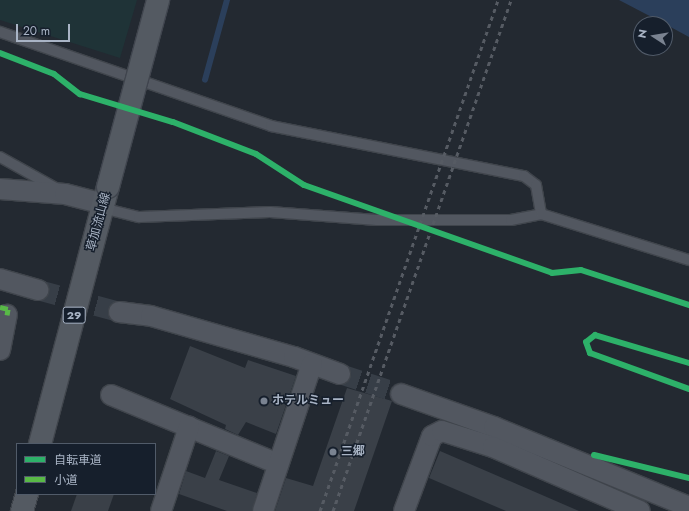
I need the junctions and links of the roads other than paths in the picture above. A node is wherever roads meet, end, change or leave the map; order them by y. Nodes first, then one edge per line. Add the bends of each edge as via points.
1 (158, 0) edge
2 (0, 32) edge
3 (0, 157) edge
4 (0, 189) edge
5 (65, 194) junction
6 (105, 200) junction
7 (541, 214) junction
8 (689, 260) edge
9 (0, 279) edge
10 (38, 290) tunnel mouth
11 (119, 312) tunnel mouth
12 (7, 315) dead end
13 (0, 350) edge
14 (312, 364) junction
15 (340, 374) tunnel mouth
16 (401, 394) tunnel mouth
17 (111, 395) dead end
18 (190, 427) junction
19 (40, 443) edge
20 (278, 464) junction
21 (26, 495) edge
22 (613, 506) edge
23 (689, 507) edge
24 (22, 511) edge
25 (161, 511) edge
26 (263, 511) edge
27 (404, 511) edge
28 (640, 511) edge

1 - 6 main road, 草加流山線 / 29, bridge
2 - 7 lane via 271,126 524,176 536,185
3 - 5 lane
4 - 5 street
5 - 6 street
6 - 7 lane via 139,217 270,212 377,220 511,220
6 - 19 main road, 草加流山線 / 29
7 - 8 lane
9 - 10 street
11 - 14 street via 151,316
12 - 13 street
14 - 15 street
14 - 20 street
16 - 23 street via 494,427
17 - 18 street
18 - 20 street
18 - 25 street
20 - 26 street
21 - 24 main road
22 - 27 street via 493,447 442,431 432,436
22 - 28 street

